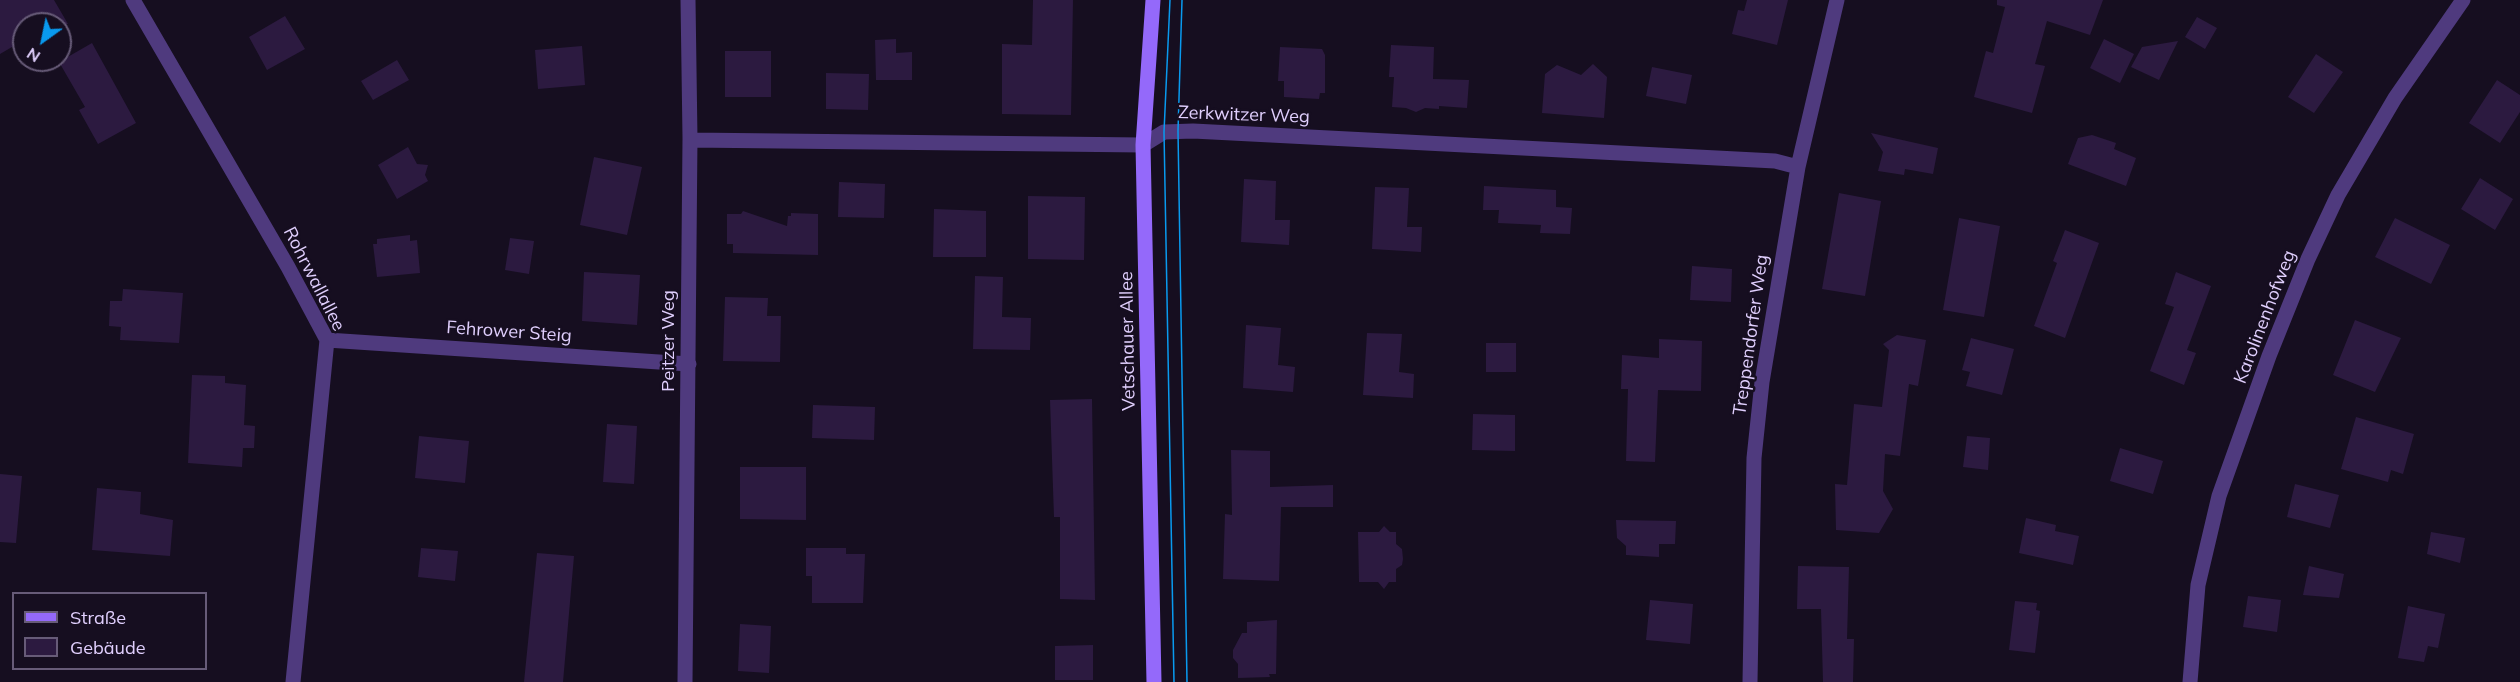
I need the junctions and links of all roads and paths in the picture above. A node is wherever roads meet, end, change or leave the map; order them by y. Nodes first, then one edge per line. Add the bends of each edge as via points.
1 (133, 0) edge
2 (688, 0) edge
3 (1153, 0) edge
4 (1837, 0) edge
5 (2463, 0) edge
6 (690, 140) junction
7 (1143, 145) junction
8 (1798, 166) junction
9 (327, 340) junction
10 (689, 364) junction
11 (294, 682) edge
12 (685, 682) edge
13 (1154, 682) edge
14 (1750, 682) edge
15 (2190, 682) edge

1 - 9 street, Rohrwallallee
2 - 6 street, Peitzer Weg
3 - 7 street, Vetschauer Allee
4 - 8 street, Treppendorfer Weg
5 - 15 street, Karolinenhofweg via 2395,98 2338,195 2269,356 2219,496 2198,585
6 - 7 street, Zerkwitzer Weg
6 - 10 street, Peitzer Weg
7 - 8 street, Zerkwitzer Weg via 1164,132 1193,131 1763,160
7 - 13 street, Vetschauer Allee
8 - 14 street, Treppendorfer Weg via 1762,382 1754,458
9 - 10 street, Fehrower Steig
9 - 11 street, Rohrwallallee
10 - 12 street, Peitzer Weg

